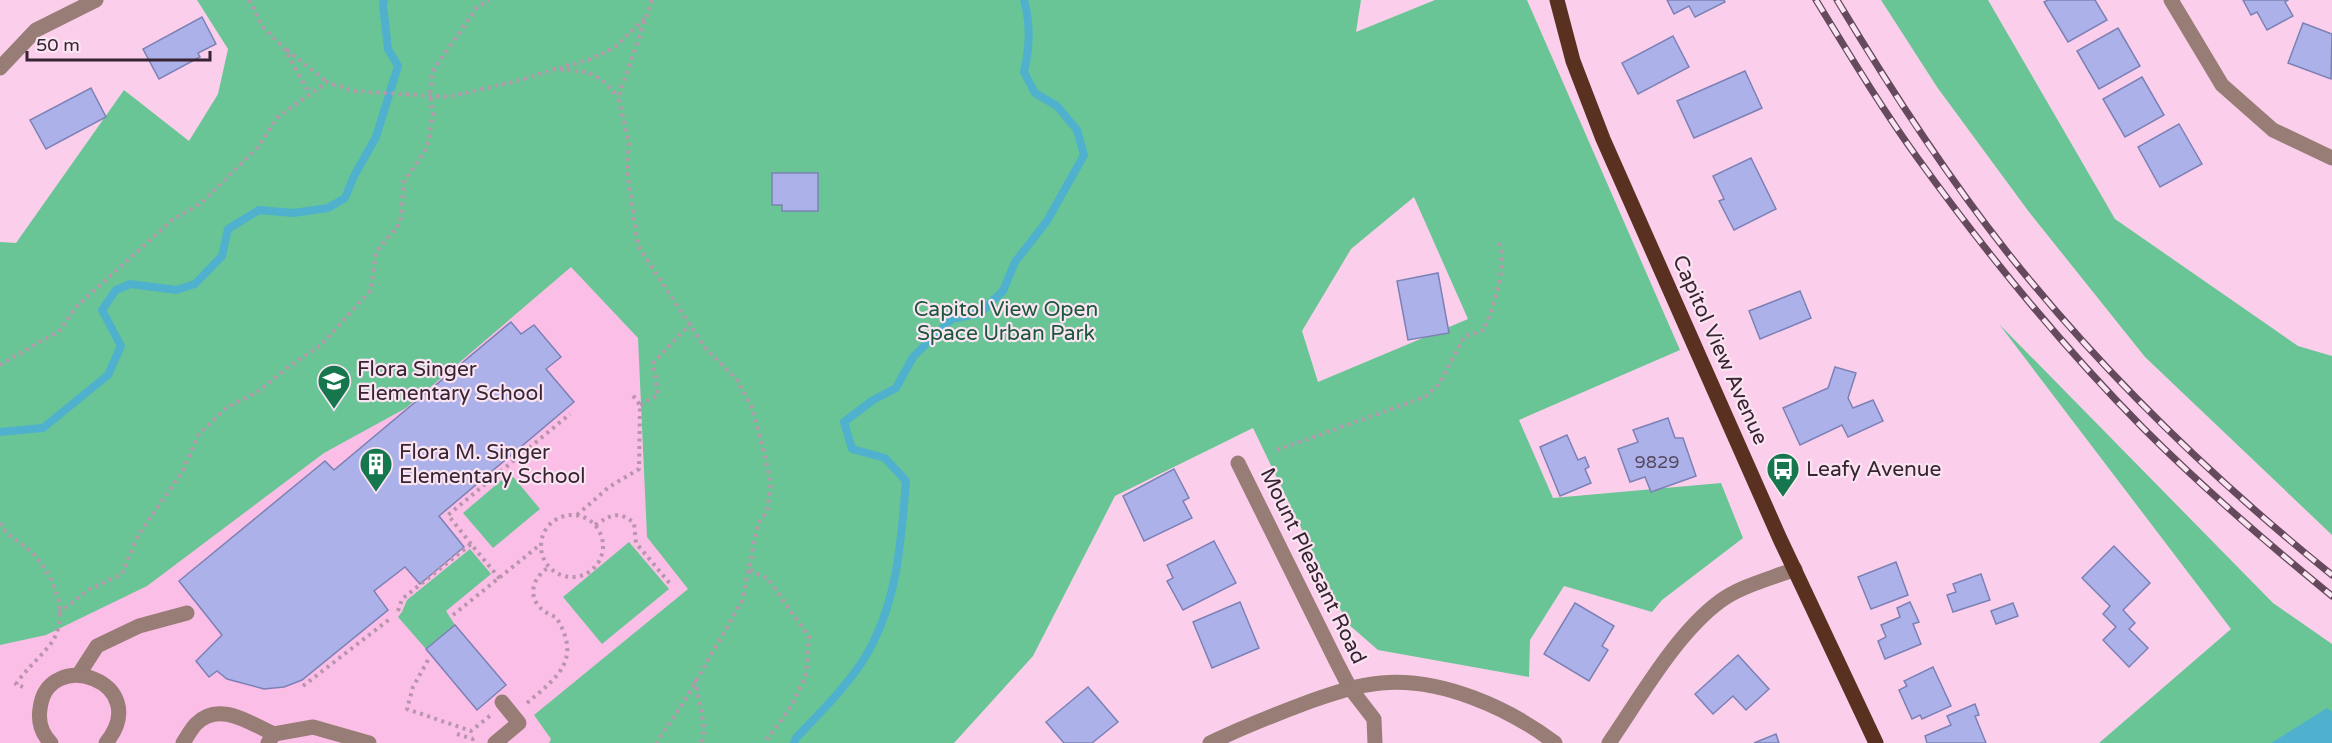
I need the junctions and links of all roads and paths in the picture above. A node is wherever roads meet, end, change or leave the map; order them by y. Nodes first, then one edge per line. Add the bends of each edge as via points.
1 (96, 0) edge
2 (249, 0) edge
3 (489, 0) edge
4 (652, 0) edge
5 (1557, 0) edge
6 (2170, 0) edge
7 (647, 15) junction
8 (284, 48) junction
9 (0, 68) edge
10 (555, 69) junction
11 (327, 82) junction
12 (309, 93) junction
13 (430, 95) junction
14 (618, 98) junction
15 (2332, 158) edge
16 (1499, 241) dead end
17 (690, 324) junction
18 (0, 365) edge
19 (631, 393) dead end
20 (640, 405) junction
21 (570, 414) dead end
22 (1276, 450) dead end
23 (1238, 464) dead end
24 (577, 515) junction
25 (0, 523) edge
26 (595, 525) junction
27 (471, 544) junction
28 (540, 544) junction
29 (549, 567) junction
30 (1795, 569) junction
31 (750, 570) junction
32 (500, 579) junction
33 (672, 586) dead end
34 (398, 611) dead end
35 (59, 613) junction
36 (187, 613) dead end
37 (453, 615) dead end
38 (391, 618) dead end
39 (428, 660) dead end
40 (79, 674) junction
41 (695, 680) junction
42 (303, 686) dead end
43 (23, 687) dead end
44 (1350, 688) junction
45 (502, 702) dead end
46 (513, 715) junction
47 (496, 719) dead end
48 (481, 732) dead end
49 (457, 734) dead end
50 (271, 738) edge
51 (47, 742) edge
52 (106, 743) edge
53 (183, 743) edge
54 (369, 743) edge
55 (495, 743) edge
56 (656, 743) edge
57 (702, 743) edge
58 (764, 743) edge
59 (1209, 743) edge
60 (1375, 743) edge
61 (1555, 743) edge
62 (1609, 743) edge
63 (1876, 743) edge

1 - 9 street via 36,30
2 - 8 path via 263,27
3 - 13 path via 477,7 432,72
4 - 7 path
5 - 30 main road, Capitol View Avenue via 1573,61 1599,129
6 - 15 street via 2222,85 2273,130
7 - 10 path via 614,48
7 - 14 path
8 - 11 path
8 - 12 path
10 - 13 path via 448,98
10 - 14 path via 587,72 602,80
11 - 12 path
11 - 13 path via 354,91
12 - 18 path via 278,117 257,148 201,203 171,221 77,306 59,331
13 - 35 path via 433,115 428,147 404,182 400,223 376,252 371,290 321,345 259,391 226,408 199,434 182,472 137,537 122,574 88,590
14 - 17 path via 629,141 627,171 638,246
16 - 22 path via 1499,275 1484,330 1464,337 1432,391 1404,406
17 - 20 path via 653,363 658,395
17 - 31 path via 705,348 737,380 753,410 771,482 767,512 758,523
19 - 20 path
20 - 24 path via 639,470 609,488
21 - 27 path via 448,515
23 - 44 street, Mount Pleasant Road
24 - 26 path
24 - 28 path via 556,519
25 - 35 path via 32,552 53,581
26 - 29 path via 603,544 602,555 590,571 571,577
26 - 33 path via 613,515 624,515 634,523 636,543
27 - 32 path
27 - 34 path via 402,599
28 - 29 path
28 - 32 path
29 - 46 path via 534,581 533,594 544,613 556,617 566,633 569,650 556,677
30 - 62 street via 1730,594 1688,629
30 - 63 main road, Capitol View Avenue
31 - 41 path via 742,601
31 - 58 path via 768,579 809,637 806,675 790,708
32 - 37 path
35 - 43 path via 60,622 52,642 16,684
36 - 40 street via 139,626 97,646
38 - 42 path
39 - 47 path via 413,687 407,709 471,731 492,714
40 - 51 street via 65,677 44,694 39,721
40 - 52 street via 104,684 113,694 118,721
41 - 56 path
41 - 57 path via 704,726
44 - 59 street via 1253,721
44 - 60 street, Mount Pleasant Road via 1374,719
44 - 61 street via 1382,682 1416,683 1447,690 1478,699
45 - 46 street
46 - 55 street via 519,723
48 - 49 path via 473,739
50 - 53 street via 235,716 214,714 196,724
50 - 54 street via 313,727

